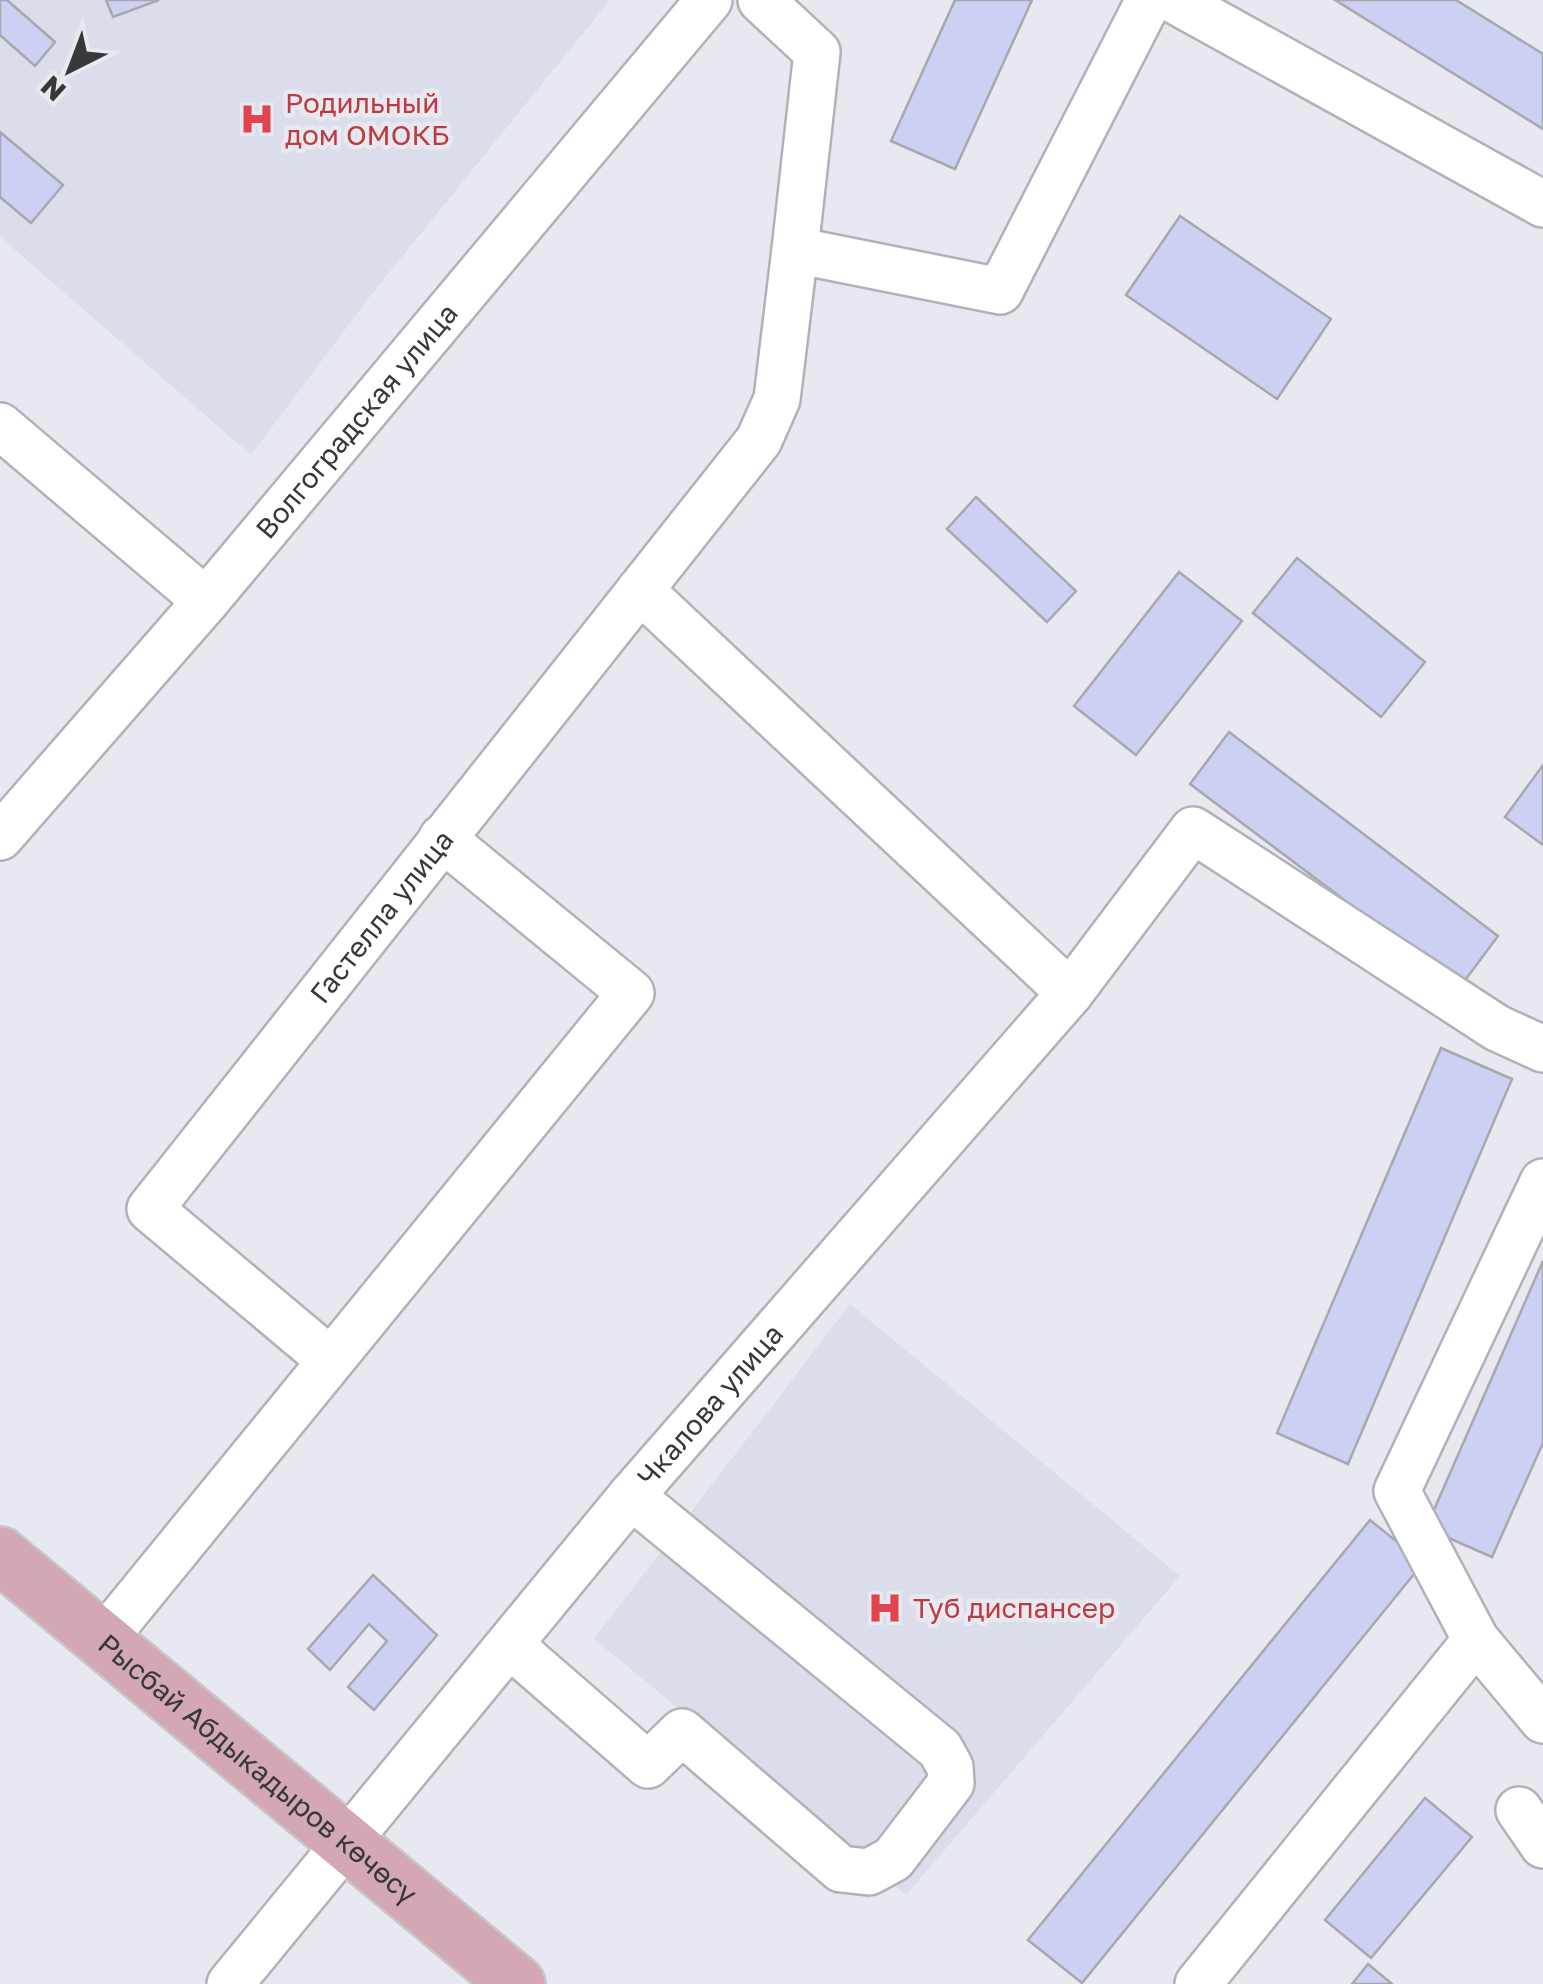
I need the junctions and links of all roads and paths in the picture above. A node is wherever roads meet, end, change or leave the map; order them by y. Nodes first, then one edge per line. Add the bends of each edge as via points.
1 (709, 0) edge
2 (761, 0) edge
3 (1149, 0) edge
4 (1174, 0) edge
5 (1543, 204) edge
6 (795, 250) junction
7 (0, 426) edge
8 (640, 590) junction
9 (206, 601) junction
10 (0, 836) edge
11 (442, 838) junction
12 (1070, 993) junction
13 (1543, 1049) edge
14 (1543, 1182) edge
15 (330, 1360) junction
16 (630, 1496) junction
17 (0, 1555) edge
18 (102, 1640) junction
19 (1476, 1640) junction
20 (510, 1645) junction
21 (1543, 1720) edge
22 (346, 1844) junction
23 (230, 1984) edge
24 (516, 1984) edge
25 (1198, 1984) edge

1 - 9 street, Волгоградская улица
2 - 6 street, Гастелла улица via 817,52
3 - 6 street via 1000,291
4 - 5 street
6 - 8 street, Гастелла улица via 777,398 759,440
7 - 9 street
8 - 11 street, Гастелла улица
8 - 12 street
9 - 10 street, Волгоградская улица
11 - 15 street, Гастелла улица via 150,1209
11 - 15 street via 631,994
12 - 13 street, Чкалова улица via 1192,830 1498,1028
12 - 16 street, Чкалова улица
14 - 19 street via 1397,1492
15 - 18 street
16 - 20 street, Чкалова улица
16 - 20 street via 940,1748 952,1783 892,1859 869,1872 842,1869 682,1732 648,1765
17 - 18 main road, Рысбай Абдыкадыров көчөсү
18 - 22 main road, Рысбай Абдыкадыров көчөсү
19 - 21 street
19 - 25 street
20 - 22 street, Чкалова улица
22 - 23 street, Чкалова улица
22 - 24 main road, Рысбай Абдыкадыров көчөсү

